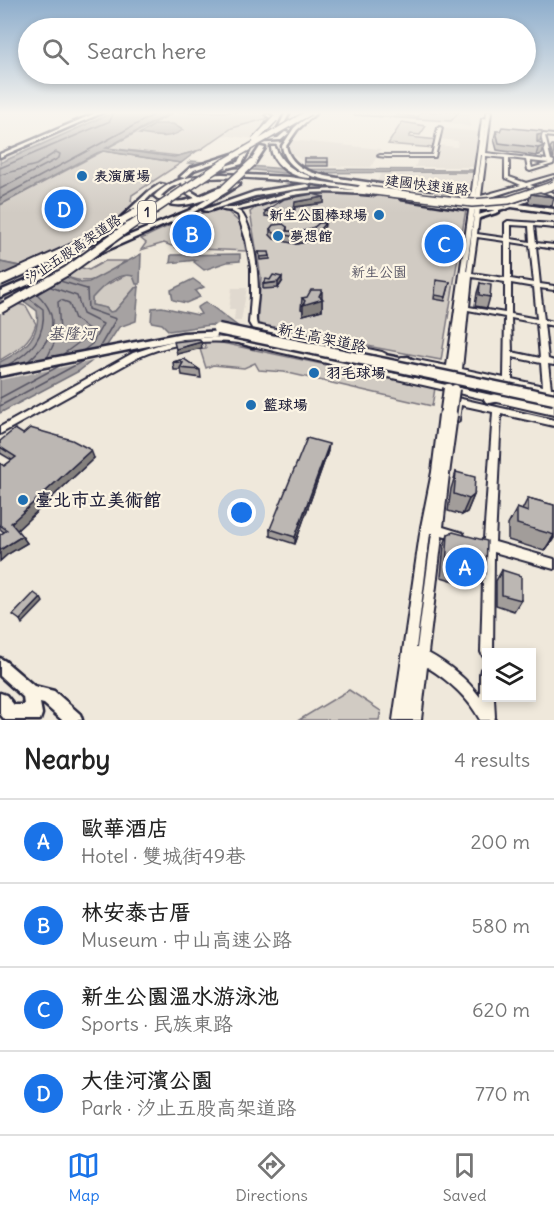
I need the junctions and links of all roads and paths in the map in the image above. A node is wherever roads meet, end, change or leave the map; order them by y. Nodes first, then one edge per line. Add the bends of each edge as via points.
1 (14, 146) edge
2 (27, 146) edge
3 (247, 146) edge
4 (252, 146) edge
5 (253, 146) edge
6 (266, 146) edge
7 (267, 146) edge
8 (274, 146) edge
9 (284, 146) edge
10 (436, 146) edge
11 (484, 146) edge
12 (546, 146) joint
13 (554, 147) edge
14 (8, 148) junction
15 (264, 149) junction
16 (18, 150) junction
17 (246, 153) junction
18 (0, 154) edge
19 (482, 154) junction
20 (235, 156) joint
21 (380, 156) dead end
22 (507, 156) junction
23 (225, 158) junction
24 (528, 159) junction
25 (256, 162) junction
26 (552, 162) edge
27 (554, 176) edge
28 (330, 182) junction
29 (169, 183) junction
30 (526, 185) junction
31 (381, 186) junction
32 (225, 188) junction
33 (363, 188) junction
34 (554, 188) edge
35 (287, 190) tunnel mouth
36 (548, 193) junction
37 (267, 196) tunnel mouth
38 (196, 197) tunnel mouth
39 (525, 198) junction
40 (476, 202) junction
41 (253, 204) junction
42 (507, 207) junction
43 (530, 208) junction
44 (228, 209) joint
45 (554, 213) edge
46 (477, 217) junction
47 (244, 221) junction
48 (531, 224) junction
49 (554, 226) edge
50 (145, 230) junction
51 (475, 235) junction
52 (508, 240) junction
53 (534, 244) junction
54 (554, 247) edge
55 (52, 266) junction
56 (467, 273) junction
57 (508, 280) junction
58 (537, 285) junction
59 (3, 288) edge
60 (554, 288) edge
61 (466, 308) junction
62 (0, 309) edge
63 (508, 315) junction
64 (540, 322) junction
65 (554, 324) edge
66 (254, 327) junction
67 (218, 329) junction
68 (246, 341) junction
69 (82, 354) junction
70 (508, 354) junction
71 (543, 360) junction
72 (404, 361) junction
73 (554, 363) edge
74 (0, 368) edge
75 (454, 370) junction
76 (0, 372) edge
77 (508, 381) junction
78 (452, 388) junction
79 (550, 390) edge
80 (443, 398) dead end
81 (490, 399) junction
82 (554, 403) edge
83 (497, 410) junction
84 (554, 412) edge
85 (554, 423) edge
86 (0, 431) edge
87 (431, 528) junction
88 (478, 542) junction
89 (554, 564) edge
90 (487, 648) edge
91 (416, 654) junction
92 (0, 666) edge
93 (30, 693) junction
94 (0, 701) edge
95 (487, 702) edge
96 (14, 717) edge
97 (38, 717) edge
98 (74, 720) edge
99 (400, 720) edge
100 (414, 720) edge
101 (488, 720) edge

1 - 14 main road
2 - 16 main road
3 - 59 highway, 汐止五股高架道路 / 1, bridge
4 - 62 highway, 汐止五股高架道路 / 1, bridge via 184,186 67,271
5 - 17 main road
6 - 15 highway, 1, bridge
7 - 15 highway, 1
8 - 28 highway via 274,155 285,167
9 - 31 main road via 285,156 311,174
10 - 21 street via 434,156
11 - 19 street
12 - 13 street
12 - 26 street
14 - 16 main road via 7,151
14 - 18 main road
15 - 25 highway, 1
16 - 18 main road
17 - 20 highway
17 - 23 main road
17 - 29 highway via 240,163
19 - 22 street
19 - 40 street
20 - 23 main road
22 - 24 street
22 - 30 street via 507,178
23 - 38 main road via 199,166 184,178 182,191
24 - 26 street
24 - 26 street via 530,170
25 - 32 highway, 1, bridge
25 - 50 highway, 1, bridge via 237,184 214,200
27 - 30 street
28 - 29 highway via 236,174 196,176
28 - 31 highway
28 - 33 highway
28 - 40 highway
29 - 55 highway, bridge via 144,198 104,238
30 - 36 street
30 - 40 street
31 - 40 main road
32 - 33 highway via 189,202 167,202 157,196 172,184 218,176
32 - 50 highway, 1
33 - 34 highway, 建國快速道路, bridge via 466,201
33 - 35 highway
33 - 39 highway, 建國快速道路, bridge via 462,203
33 - 40 main road
33 - 41 main road via 295,193
33 - 50 highway via 298,190 234,201
34 - 36 street
34 - 39 highway, 建國快速道路, bridge
36 - 39 street
37 - 41 highway
39 - 42 street
39 - 43 street via 524,205
40 - 42 highway
40 - 46 street
40 - 56 street
41 - 44 main road
41 - 47 street via 243,210
42 - 43 main road
42 - 45 main road
42 - 46 main road
43 - 45 main road
44 - 47 street via 240,214
46 - 51 street
47 - 66 street via 256,290
48 - 49 street
48 - 52 street via 508,223
48 - 53 street
50 - 55 highway, 1, bridge
50 - 59 highway, 1, bridge
51 - 52 street
51 - 56 street
52 - 53 street
52 - 57 street
53 - 54 street
53 - 58 street
55 - 59 highway, 1
56 - 57 street
56 - 61 street
56 - 75 street
57 - 58 street
57 - 63 street
58 - 60 street
58 - 64 street
61 - 63 street
61 - 75 street
63 - 64 street
63 - 70 street
64 - 65 street
64 - 71 street
66 - 68 street
66 - 72 street
67 - 69 highway, 新生高架道路
67 - 72 highway, bridge
67 - 82 highway, 新生高架道路, bridge
68 - 69 highway via 198,337
68 - 78 street
68 - 86 street via 204,338 143,352
69 - 74 highway
69 - 76 highway
69 - 82 highway, 新生高架道路, bridge via 183,336 231,334
70 - 71 street
70 - 77 street
71 - 73 street
71 - 79 street
72 - 75 street
75 - 77 street
75 - 78 street
77 - 79 street
78 - 81 street
78 - 87 street, bridge
80 - 87 street via 425,517
81 - 82 highway via 505,396
81 - 84 street
83 - 85 street
83 - 87 street via 458,401 442,523
83 - 88 street
87 - 88 street
87 - 91 street
88 - 89 street
88 - 90 street
91 - 99 street
91 - 100 street
91 - 101 street via 447,674
92 - 93 main road
93 - 97 main road
93 - 98 main road via 48,697
94 - 96 main road
95 - 101 street
96 - 97 main road

